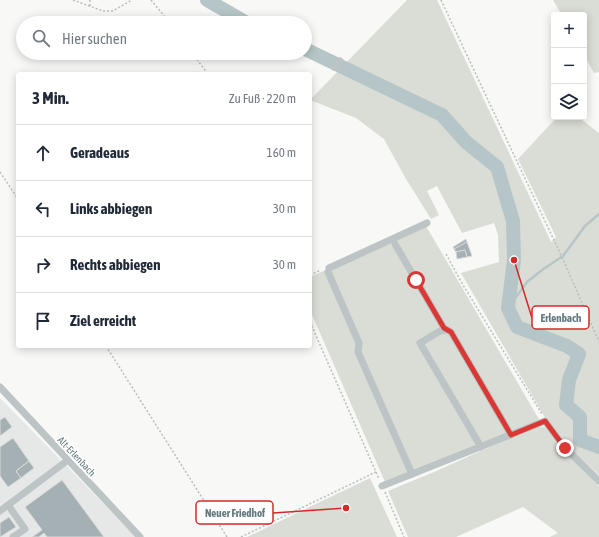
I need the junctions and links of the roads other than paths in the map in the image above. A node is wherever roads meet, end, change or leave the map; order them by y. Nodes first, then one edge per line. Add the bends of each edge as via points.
1 (340, 61) dead end
2 (334, 67) dead end
3 (427, 223) dead end
4 (395, 244) dead end
5 (446, 330) junction
6 (0, 387) edge
7 (511, 435) junction
8 (481, 447) junction
9 (68, 460) junction
10 (412, 474) junction
11 (599, 481) edge
12 (382, 486) road end
13 (8, 505) junction
14 (0, 511) edge
15 (13, 537) edge
16 (140, 537) edge

1 - 2 street
3 - 10 street via 329,270 359,343 358,352
4 - 5 street
5 - 7 street via 451,332
5 - 8 street via 420,343
6 - 9 street, Alt-Erlenbach
7 - 8 street
7 - 11 street via 545,421 565,448
8 - 10 street
9 - 13 street
9 - 16 street, Alt-Erlenbach
10 - 12 street
13 - 14 street
13 - 15 street via 25,529

